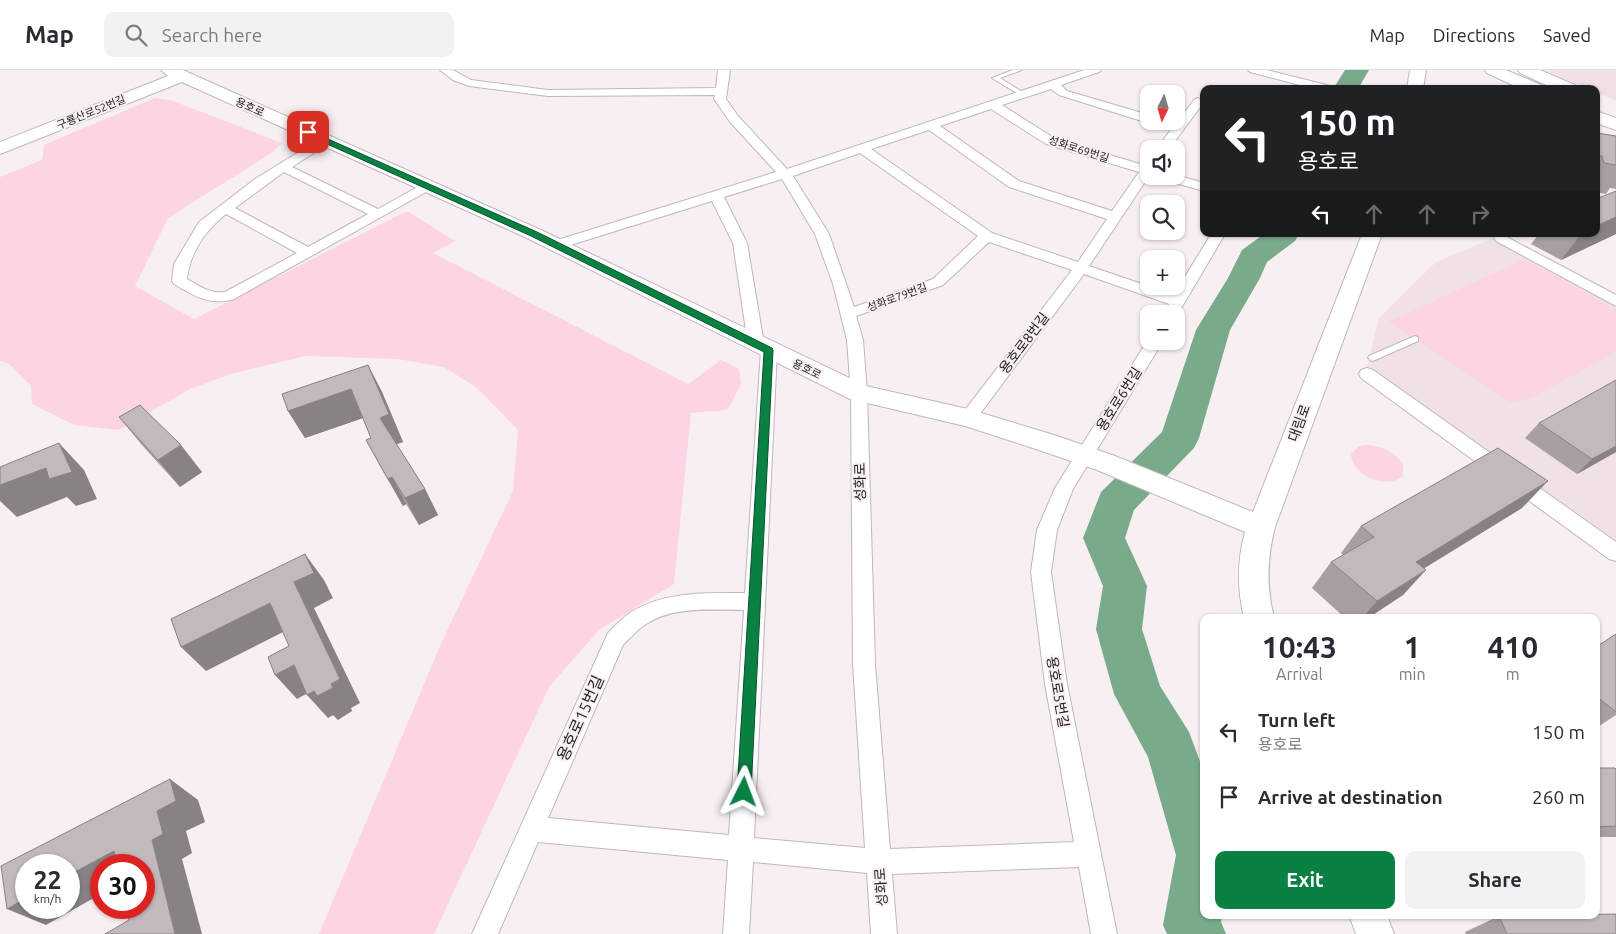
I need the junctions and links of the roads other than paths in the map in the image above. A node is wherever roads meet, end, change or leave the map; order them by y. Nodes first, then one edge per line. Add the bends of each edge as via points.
1 (446, 70) edge
2 (724, 70) edge
3 (1019, 70) edge
4 (1095, 70) edge
5 (1254, 70) edge
6 (1526, 70) edge
7 (1493, 71) edge
8 (175, 73) edge
9 (1052, 84) junction
10 (1298, 85) edge
11 (1526, 85) edge
12 (1560, 85) edge
13 (721, 91) junction
14 (1022, 94) junction
15 (1198, 102) dead end
16 (1600, 103) edge
17 (992, 104) junction
18 (1616, 109) edge
19 (1140, 116) edge
20 (1600, 118) edge
21 (1185, 119) edge
22 (930, 125) junction
23 (1616, 125) edge
24 (1176, 130) edge
25 (326, 140) junction
26 (1169, 140) edge
27 (0, 148) edge
28 (861, 148) junction
29 (283, 167) junction
30 (1140, 167) edge
31 (784, 174) junction
32 (1140, 181) edge
33 (1185, 182) edge
34 (1200, 186) edge
35 (428, 187) junction
36 (716, 195) junction
37 (225, 208) junction
38 (954, 212) joint
39 (378, 214) junction
40 (1115, 217) junction
41 (987, 236) junction
42 (1216, 237) edge
43 (1371, 237) edge
44 (1501, 238) dead end
45 (556, 245) junction
46 (308, 253) junction
47 (1081, 268) junction
48 (1616, 301) edge
49 (1167, 305) edge
50 (1173, 305) edge
51 (848, 314) junction
52 (1415, 339) dead end
53 (762, 347) junction
54 (1150, 350) edge
55 (1370, 366) joint
56 (859, 393) junction
57 (968, 418) junction
58 (1095, 460) junction
59 (1261, 527) junction
60 (1616, 553) edge
61 (754, 602) junction
62 (1258, 614) edge
63 (531, 829) junction
64 (741, 849) junction
65 (1088, 854) junction
66 (879, 862) junction
67 (1369, 919) edge
68 (484, 934) edge
69 (736, 934) edge
70 (884, 934) edge
71 (1104, 934) edge
72 (1375, 934) edge

1 - 13 street via 469,83 548,93
2 - 13 street, 성화로
3 - 14 lane via 995,78
4 - 9 street
5 - 10 street
6 - 12 street
7 - 11 street
8 - 25 street, 용호로
8 - 27 street, 구룡산로52번길
9 - 14 street
9 - 19 street via 1063,93
13 - 31 street, 성화로 via 720,98 734,120
14 - 17 street
15 - 21 street
16 - 18 street
17 - 22 street
17 - 30 street, 성화로69번길 via 1050,141
20 - 23 street
22 - 28 street
22 - 40 street via 1014,184
24 - 26 street
25 - 29 street
25 - 35 street, 용호로
28 - 31 street
28 - 38 street
29 - 37 street
29 - 39 street
31 - 36 street
31 - 51 street, 성화로 via 822,234
32 - 40 street, 용호로8번길
33 - 34 street
35 - 39 street
35 - 45 street, 용호로
36 - 45 street
36 - 53 street via 740,243
37 - 46 street
37 - 46 street via 204,225 181,264 179,281 211,299 229,296
38 - 41 street
39 - 46 street
40 - 47 street, 용호로8번길
41 - 47 street
41 - 51 street, 성화로79번길 via 938,282
42 - 50 street
43 - 59 street, 대림로
44 - 48 street
45 - 53 street, 용호로
47 - 49 street
47 - 57 street, 용호로8번길
51 - 56 street, 성화로 via 855,340
52 - 55 lane
53 - 56 street, 용호로
53 - 61 street
54 - 58 street, 용호로6번길
55 - 60 street
56 - 57 street, 용호로
56 - 66 street, 성화로 via 864,664
57 - 58 street, 용호로
58 - 59 street, 용호로
58 - 65 street, 용호로5번길 via 1064,488 1046,530 1041,572 1056,684
59 - 62 street, 대림로 via 1253,555 1253,596
61 - 63 street, 용호로15번길 via 670,605 640,617 615,639
61 - 64 street
63 - 64 street
63 - 68 street, 용호로15번길
64 - 66 street
64 - 69 street
65 - 66 street
65 - 71 street, 용호로5번길
66 - 70 street, 성화로
67 - 72 street

